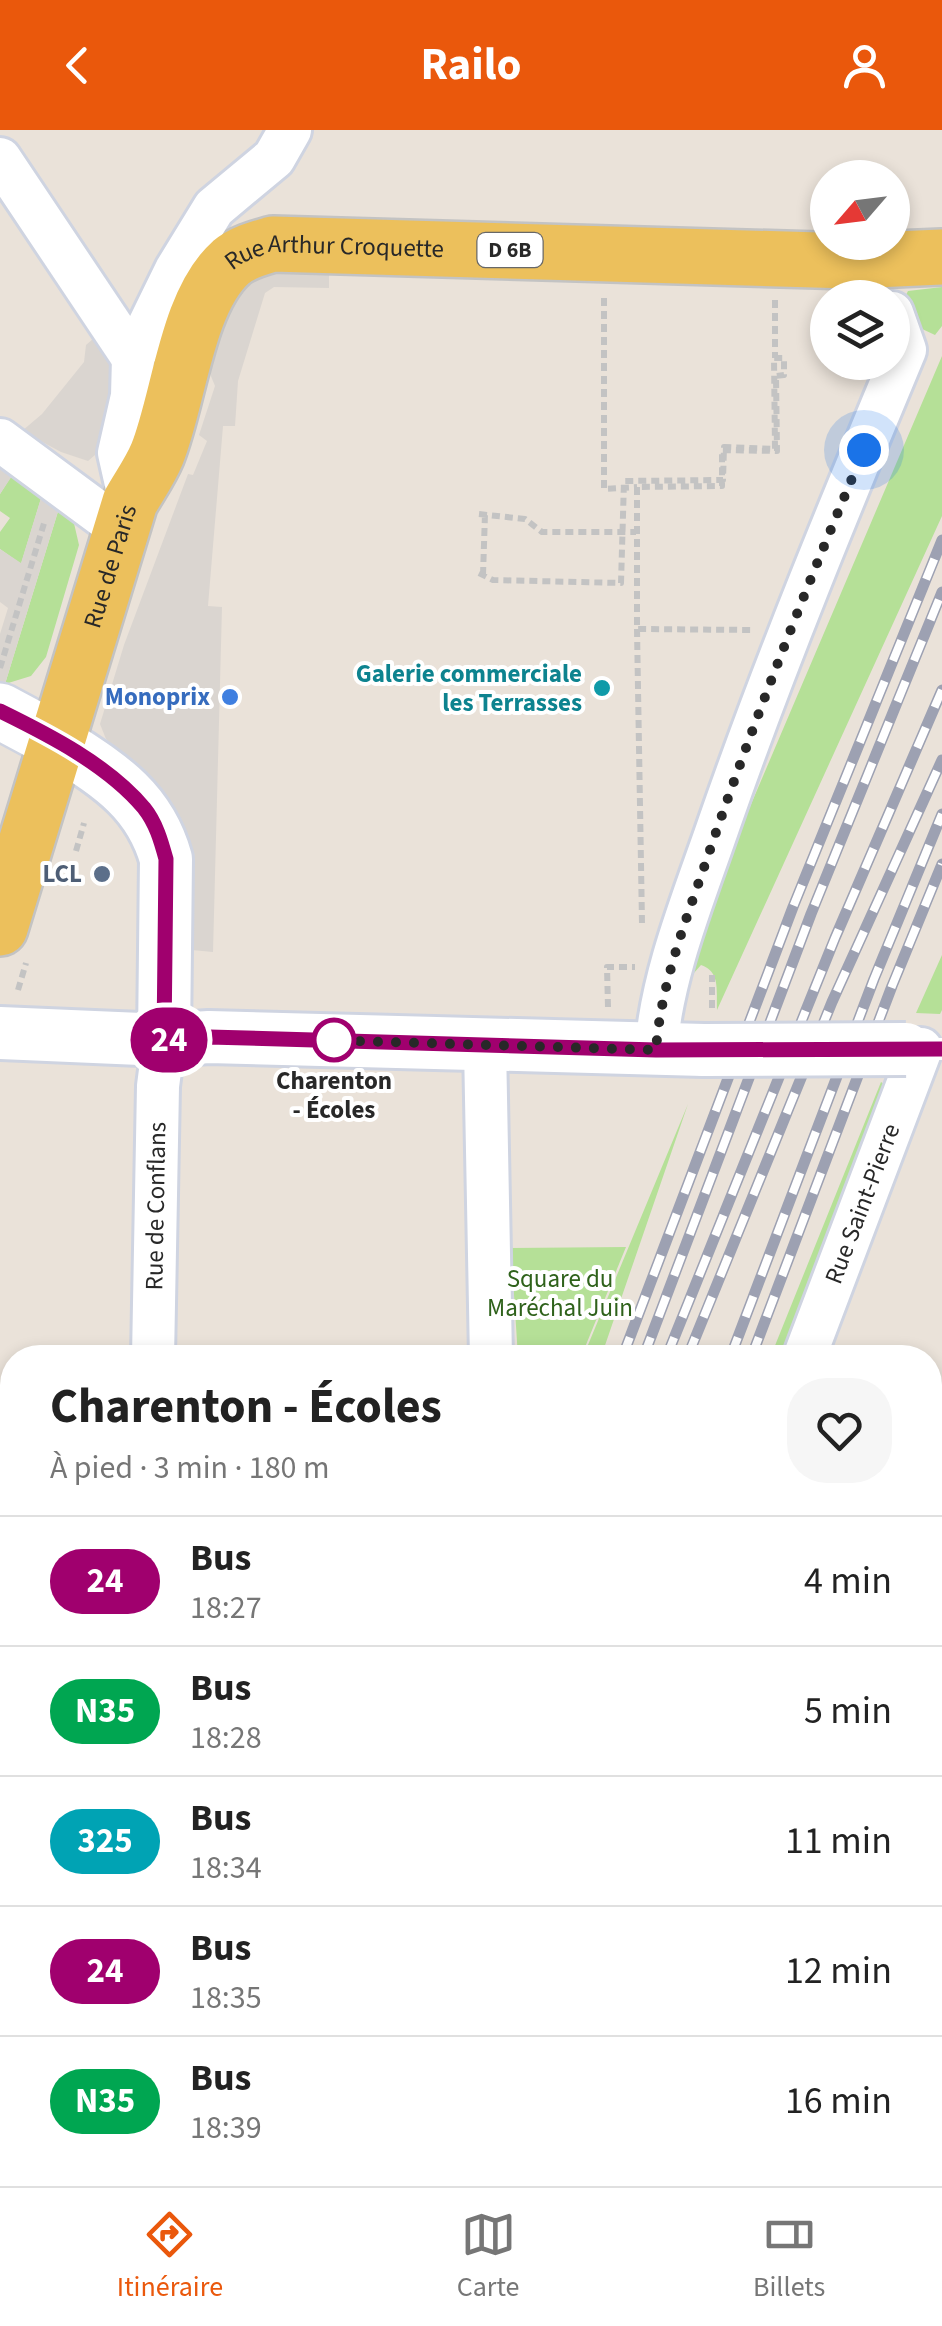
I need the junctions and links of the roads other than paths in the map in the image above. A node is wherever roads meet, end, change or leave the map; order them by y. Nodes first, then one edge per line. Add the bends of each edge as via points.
1 (290, 130) edge
2 (0, 160) edge
3 (942, 257) edge
4 (874, 279) edge
5 (133, 358) junction
6 (893, 380) edge
7 (0, 440) edge
8 (126, 516) junction
9 (0, 711) edge
10 (56, 742) junction
11 (0, 928) edge
12 (0, 1033) edge
13 (164, 1040) junction
14 (486, 1046) junction
15 (923, 1049) edge
16 (656, 1050) junction
17 (153, 1345) edge
18 (491, 1345) edge
19 (809, 1345) edge

1 - 5 street, Rue de Paris via 274,158 214,208
2 - 5 street
3 - 4 main road, Rue Arthur Croquette / D 6B
4 - 8 main road, Rue Arthur Croquette / D 6B via 273,244 255,249 228,265 209,293 157,454
5 - 8 street, Rue de Paris via 119,454
6 - 16 street via 743,756 662,1001
7 - 8 street
8 - 10 main road, Rue de Paris / D 6B
9 - 10 main road
10 - 11 main road, Rue de Paris
10 - 13 street, Rue de Conflans via 133,798 158,831 166,859
12 - 13 street
13 - 14 street
13 - 17 street, Rue de Conflans
14 - 16 street
14 - 18 street
15 - 16 street, bridge
15 - 19 street, Rue Saint-Pierre

